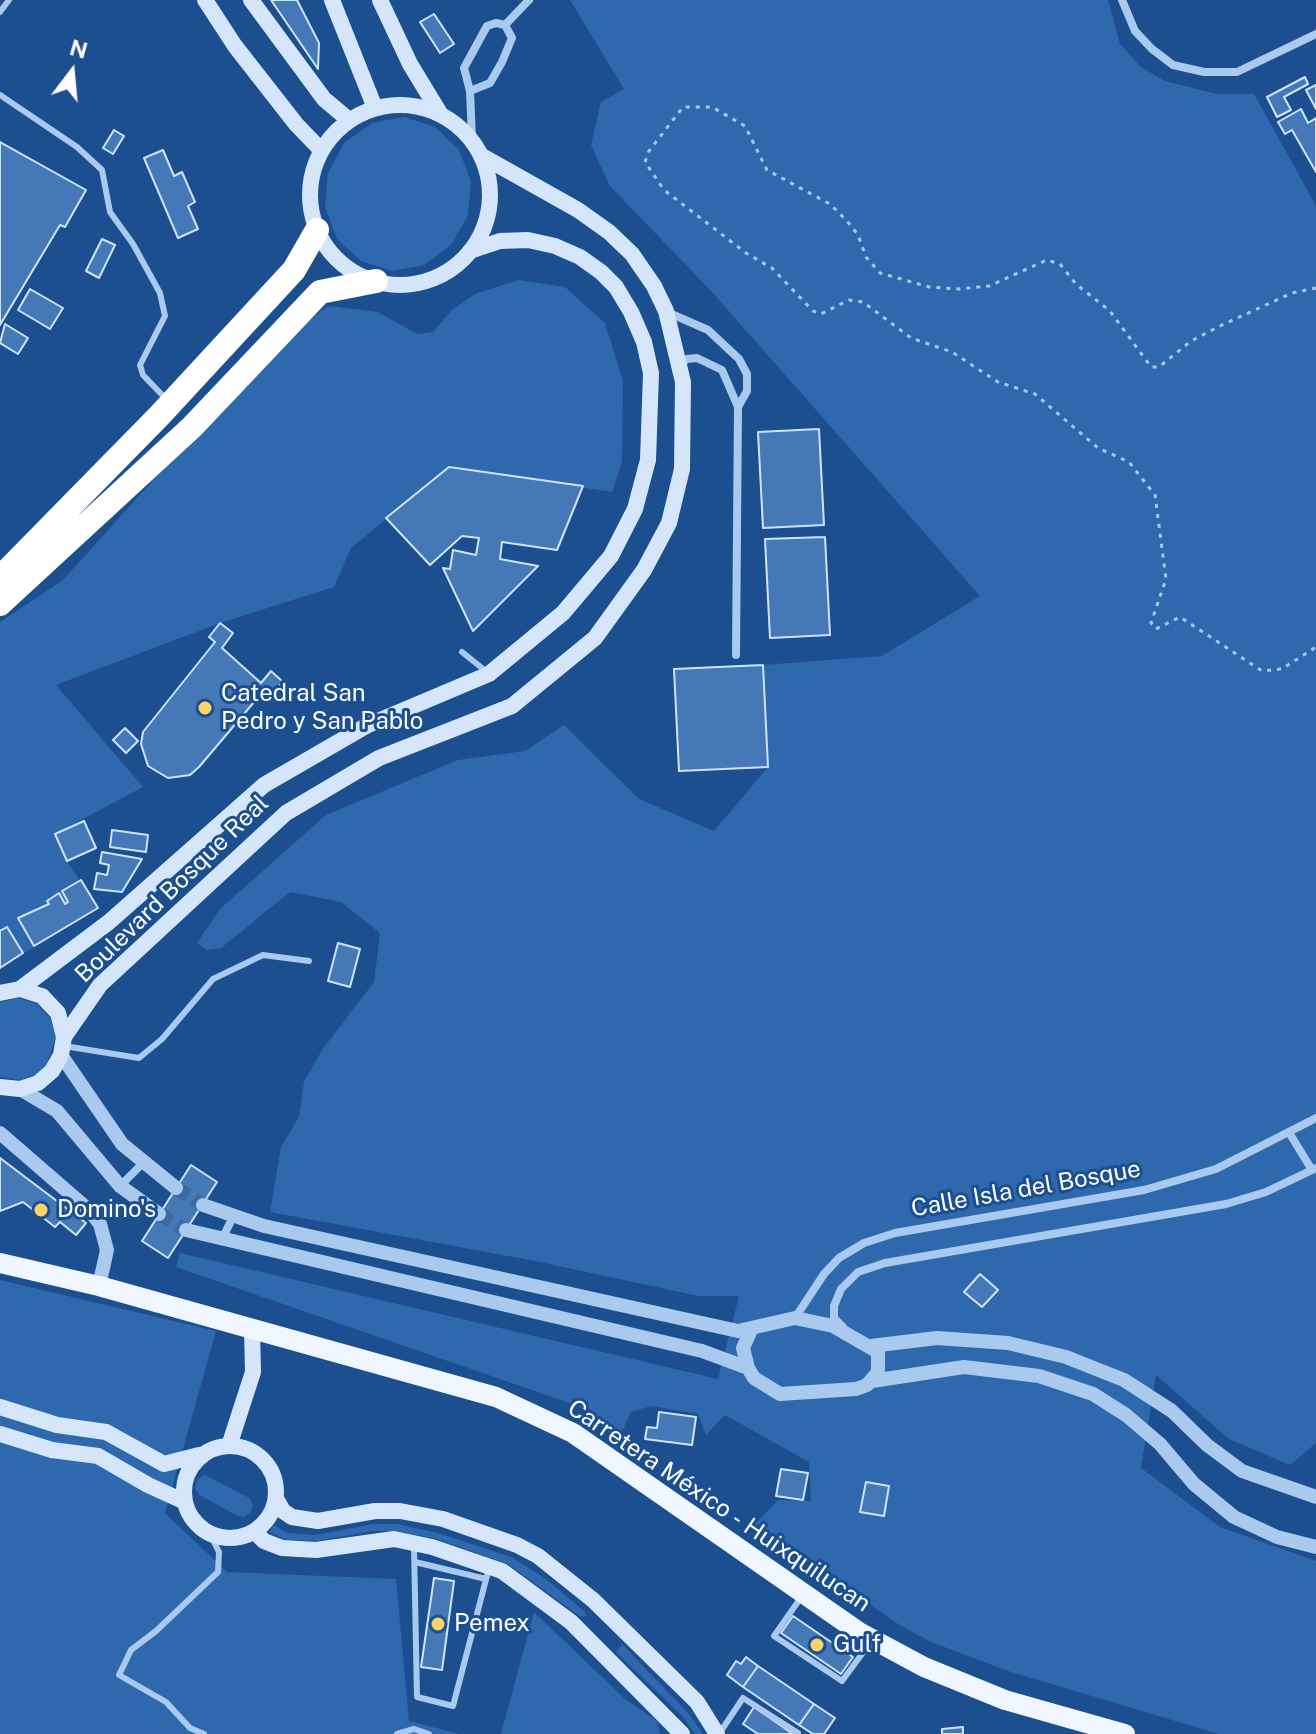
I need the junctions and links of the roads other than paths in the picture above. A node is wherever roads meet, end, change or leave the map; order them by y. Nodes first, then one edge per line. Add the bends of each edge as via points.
1 (9, 0) edge
2 (205, 0) edge
3 (251, 0) edge
4 (332, 0) edge
5 (380, 0) edge
6 (529, 0) edge
7 (1124, 3) edge
8 (0, 12) edge
9 (505, 25) junction
10 (1316, 34) edge
11 (470, 91) junction
12 (0, 95) edge
13 (375, 108) junction
14 (441, 115) junction
15 (349, 120) junction
16 (472, 140) junction
17 (321, 150) junction
18 (482, 156) junction
19 (317, 230) junction
20 (470, 251) junction
21 (376, 281) junction
22 (666, 311) junction
23 (231, 335) junction
24 (255, 359) junction
25 (680, 365) junction
26 (170, 404) junction
27 (738, 407) junction
28 (192, 427) junction
29 (17, 572) edge
30 (0, 604) edge
31 (462, 652) dead end
32 (736, 655) dead end
33 (489, 674) junction
34 (309, 961) dead end
35 (20, 989) junction
36 (0, 993) edge
37 (63, 1046) junction
38 (0, 1087) edge
39 (20, 1089) junction
40 (1316, 1118) edge
41 (0, 1133) edge
42 (1290, 1134) junction
43 (142, 1164) junction
44 (1314, 1169) edge
45 (120, 1186) junction
46 (176, 1188) tunnel mouth
47 (203, 1205) tunnel mouth
48 (159, 1214) tunnel mouth
49 (233, 1217) junction
50 (186, 1230) tunnel mouth
51 (221, 1241) junction
52 (0, 1263) edge
53 (99, 1286) junction
54 (795, 1318) junction
55 (252, 1328) junction
56 (751, 1330) junction
57 (849, 1333) junction
58 (871, 1346) junction
59 (748, 1368) junction
60 (872, 1381) junction
61 (0, 1407) edge
62 (0, 1434) edge
63 (229, 1446) junction
64 (204, 1453) junction
65 (1316, 1497) edge
66 (277, 1500) junction
67 (183, 1501) junction
68 (255, 1532) junction
69 (211, 1536) junction
70 (414, 1543) junction
71 (1316, 1547) edge
72 (415, 1562) junction
73 (488, 1573) junction
74 (804, 1593) junction
75 (872, 1639) junction
76 (798, 1733) edge
77 (204, 1734) edge
78 (397, 1734) edge
79 (429, 1734) edge
80 (682, 1734) edge
81 (718, 1734) edge
82 (1125, 1734) edge

1 - 8 lane
2 - 17 main road via 252,68
3 - 15 main road via 324,99
4 - 13 main road
5 - 14 main road
6 - 9 street
7 - 10 street via 1135,31 1152,49 1173,65 1204,72 1237,72
9 - 11 street via 512,38 502,62 490,83
9 - 11 street via 491,24 480,35 464,68
11 - 16 street
12 - 26 lane via 102,170 110,212 160,293 165,316 140,365
13 - 14 main road via 409,105
13 - 15 main road
14 - 16 main road
15 - 17 main road
16 - 18 main road
17 - 19 main road via 310,189
18 - 20 main road via 490,207
18 - 22 main road, Boulevard Bosque Real via 609,232 632,254
19 - 21 main road via 341,262
19 - 23 highway via 294,270
20 - 21 main road via 426,281
20 - 33 main road, Boulevard Bosque Real via 500,241 528,240 580,257 616,287 644,342 651,373 648,460 635,509 611,556 563,613
21 - 24 highway via 320,292
22 - 25 main road, Boulevard Bosque Real
22 - 27 street via 708,330 739,359 747,374 747,391
23 - 24 highway
23 - 26 highway
24 - 28 highway
25 - 27 street via 697,358 722,370
25 - 37 main road, Boulevard Bosque Real via 683,455 669,523 644,570 595,638 512,706 379,758 286,813 100,985
26 - 28 lane
26 - 29 highway
27 - 32 street
28 - 29 highway
29 - 30 highway
31 - 33 lane
33 - 35 main road, Boulevard Bosque Real via 366,726 264,785 109,922
34 - 37 lane via 263,955 213,979 139,1058
35 - 36 main road
35 - 37 main road via 42,996 58,1013
37 - 39 main road, Boulevard Bosque Real via 52,1071
37 - 43 street via 107,1126
38 - 39 main road
39 - 45 street via 66,1120
40 - 42 street, Calle Isla del Bosque
41 - 53 street via 100,1224 107,1250
42 - 44 street, Calle Isla del Bosque
42 - 54 street, Calle Isla del Bosque via 1216,1169 1144,1190 895,1233 864,1243 824,1274
43 - 45 street
43 - 46 street
44 - 57 street, Calle Isla del Bosque via 1226,1204 858,1272 841,1289 834,1306 834,1318
45 - 48 street
47 - 49 street
49 - 51 street
49 - 56 street via 709,1325
50 - 51 street
51 - 59 street via 702,1351
52 - 53 main road, Carretera México - Huixquilucan
53 - 55 main road, Carretera México - Huixquilucan
54 - 56 street
54 - 57 street
55 - 63 main road via 253,1372
55 - 74 main road, Carretera México - Huixquilucan via 496,1397 573,1433
56 - 59 street via 743,1348
57 - 58 street
58 - 60 street via 880,1364
58 - 65 street via 937,1338 1008,1343 1066,1357 1124,1380 1172,1411 1242,1471
59 - 60 street via 780,1394 856,1389
60 - 71 street via 964,1367 1039,1376 1093,1394 1160,1444 1194,1484 1234,1517 1277,1537
61 - 64 main road via 57,1425 106,1432 164,1464
62 - 67 main road via 52,1450 98,1456
63 - 64 main road
63 - 66 main road via 257,1455 270,1469
64 - 67 main road via 191,1466
66 - 68 main road
66 - 81 main road via 292,1517 318,1521 375,1511 443,1519 538,1556 593,1600 697,1702
67 - 69 main road via 193,1522
68 - 69 main road via 233,1539
68 - 70 main road via 282,1548 316,1550 373,1539
69 - 77 lane via 219,1552 218,1572 131,1650 119,1675 166,1702 190,1728
70 - 72 lane
70 - 73 main road
72 - 73 lane
72 - 73 lane via 417,1697 453,1706
73 - 80 main road via 519,1581 571,1622
74 - 75 main road, Carretera México - Huixquilucan
74 - 75 lane via 774,1636 842,1681
75 - 82 main road, Carretera México - Huixquilucan via 1005,1700
76 - 81 lane via 743,1698
78 - 79 lane via 414,1729

